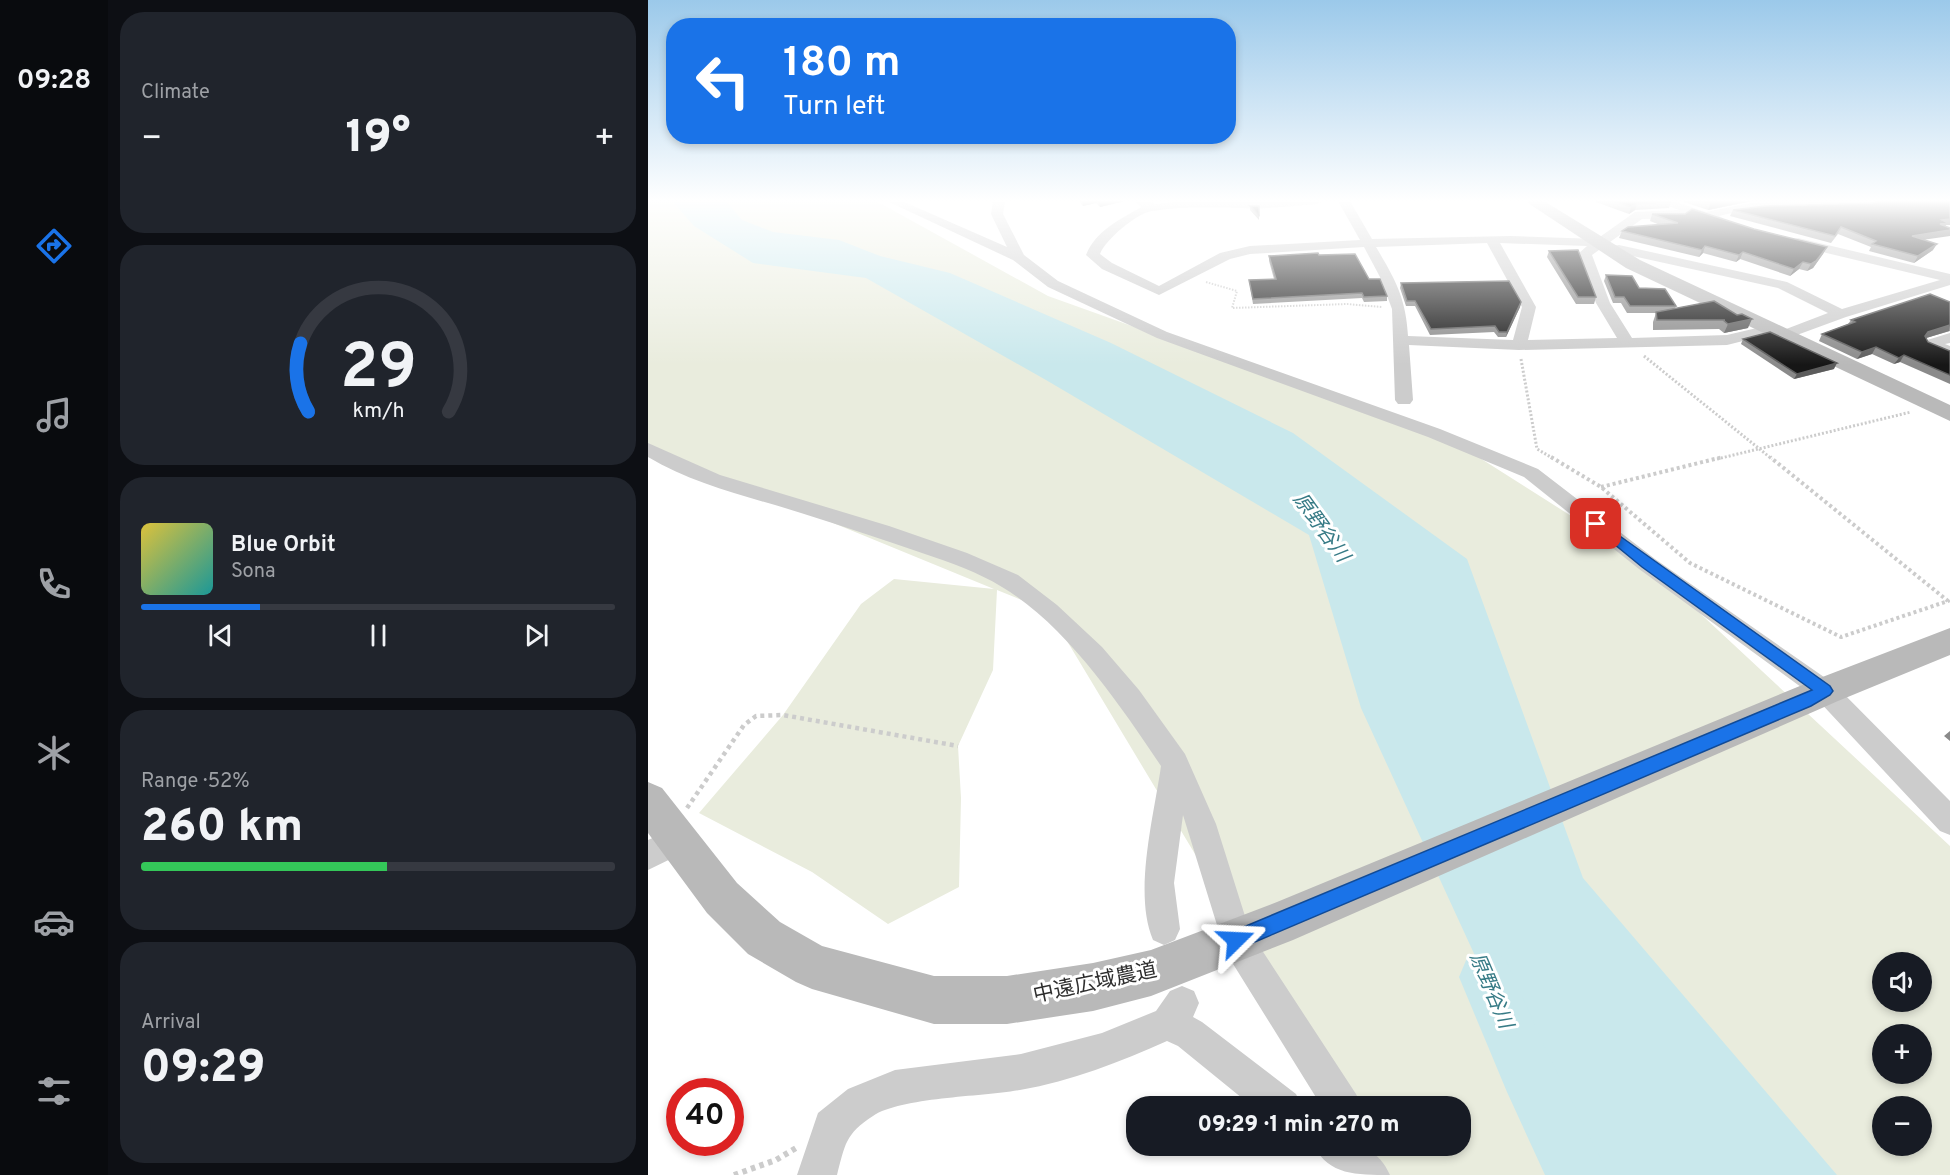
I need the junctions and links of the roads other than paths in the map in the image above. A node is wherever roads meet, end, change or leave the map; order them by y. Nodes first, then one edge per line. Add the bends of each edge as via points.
1 (1018, 256) edge
2 (1094, 256) edge
3 (1225, 256) edge
4 (1375, 256) edge
5 (1500, 256) edge
6 (1586, 256) edge
7 (1619, 256) edge
8 (1650, 256) edge
9 (1853, 256) edge
10 (1950, 280) edge
11 (1841, 314) junction
12 (1780, 332) junction
13 (1950, 338) edge
14 (1401, 339) junction
15 (1628, 342) junction
16 (1519, 345) junction
17 (1950, 352) edge
18 (1404, 400) dead end
19 (1945, 408) edge
20 (648, 449) edge
21 (1950, 641) edge
22 (1815, 696) junction
23 (1175, 763) junction
24 (1950, 821) edge
25 (661, 832) edge
26 (1164, 929) dead end
27 (1236, 940) junction
28 (1269, 1096) edge
29 (1336, 1096) edge
30 (1346, 1156) edge
31 (1364, 1156) edge
32 (817, 1175) edge
33 (1371, 1175) edge

1 - 22 street via 1053,284 1162,335 1531,473
2 - 3 street via 1159,291
4 - 14 street via 1400,309
5 - 16 street via 1529,306
6 - 15 street via 1603,303
7 - 12 street
8 - 11 street via 1782,285
9 - 10 street
10 - 11 street
11 - 12 street
12 - 15 street via 1727,340
12 - 19 street
13 - 17 street via 1930,344
14 - 16 street
14 - 18 street
15 - 16 street
20 - 23 street via 713,479 893,535 1010,581 1049,611 1092,654 1130,698
21 - 22 street, 中遠広域農道
22 - 24 street
22 - 27 street, 中遠広域農道
23 - 26 street via 1159,883
23 - 27 street via 1201,824
25 - 27 street, 中遠広域農道 via 764,938 812,966 934,1000 1007,1000 1093,987 1150,973
27 - 29 street
28 - 32 street via 1190,1034 1175,1013 1103,1051 1020,1072 896,1088 861,1102 831,1126
30 - 33 street
31 - 33 street

